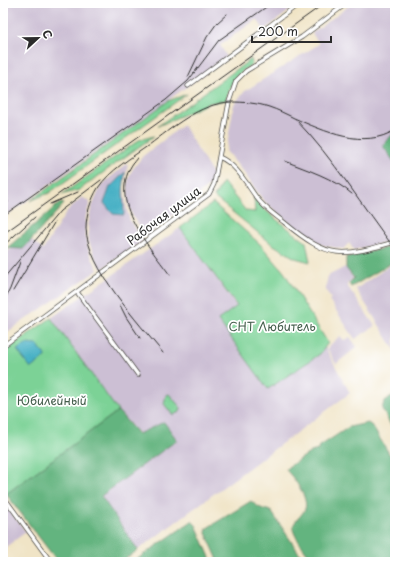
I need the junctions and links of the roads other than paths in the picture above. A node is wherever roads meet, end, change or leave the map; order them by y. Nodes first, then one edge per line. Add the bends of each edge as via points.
1 (300, 3) edge
2 (347, 3) edge
3 (188, 86) dead end
4 (219, 157) junction
5 (395, 242) edge
6 (77, 292) junction
7 (3, 346) edge
8 (138, 375) dead end
9 (3, 496) edge
10 (52, 562) edge

1 - 3 street
2 - 4 street, Рабочая улица via 302,37 239,77 229,102
4 - 5 street via 233,165 261,203 296,232 323,249 336,253 354,252
4 - 6 street, Рабочая улица via 214,184 206,197
6 - 7 street, Рабочая улица
6 - 8 street
9 - 10 street

